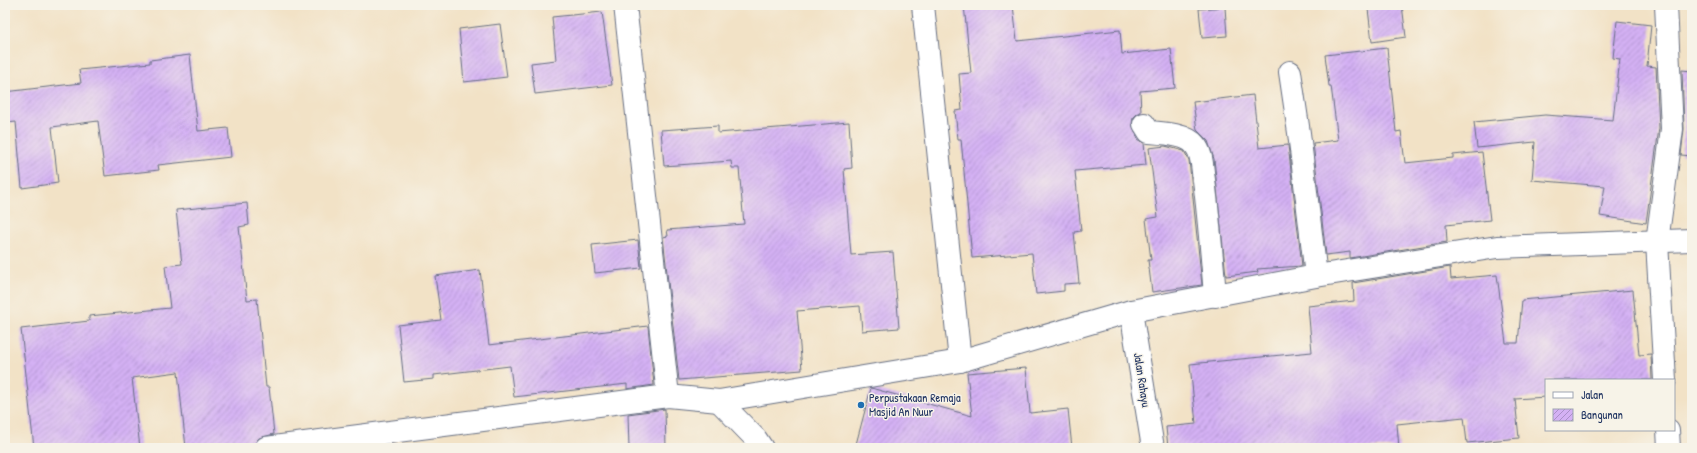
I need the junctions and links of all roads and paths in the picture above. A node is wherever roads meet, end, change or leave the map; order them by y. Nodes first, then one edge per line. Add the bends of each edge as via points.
1 (625, 5) edge
2 (923, 5) edge
3 (1666, 5) edge
4 (1290, 72) dead end
5 (1144, 124) dead end
6 (1692, 240) edge
7 (1657, 242) junction
8 (1316, 276) junction
9 (1215, 296) junction
10 (1131, 311) junction
11 (960, 361) junction
12 (1665, 379) edge
13 (668, 396) junction
14 (719, 401) junction
15 (1668, 431) edge
16 (266, 448) edge
17 (762, 448) edge
18 (1153, 448) edge
19 (1669, 448) edge

1 - 13 street
2 - 11 street
3 - 7 street via 1672,129
4 - 8 street
5 - 9 street via 1149,132 1168,133 1187,139 1195,144 1200,156
6 - 7 street
7 - 8 street via 1497,247
7 - 12 street
8 - 9 street
9 - 10 street
10 - 11 street
10 - 18 street, Jalan Rahayu
11 - 14 street
13 - 14 street
13 - 16 street
14 - 17 street
15 - 19 street

